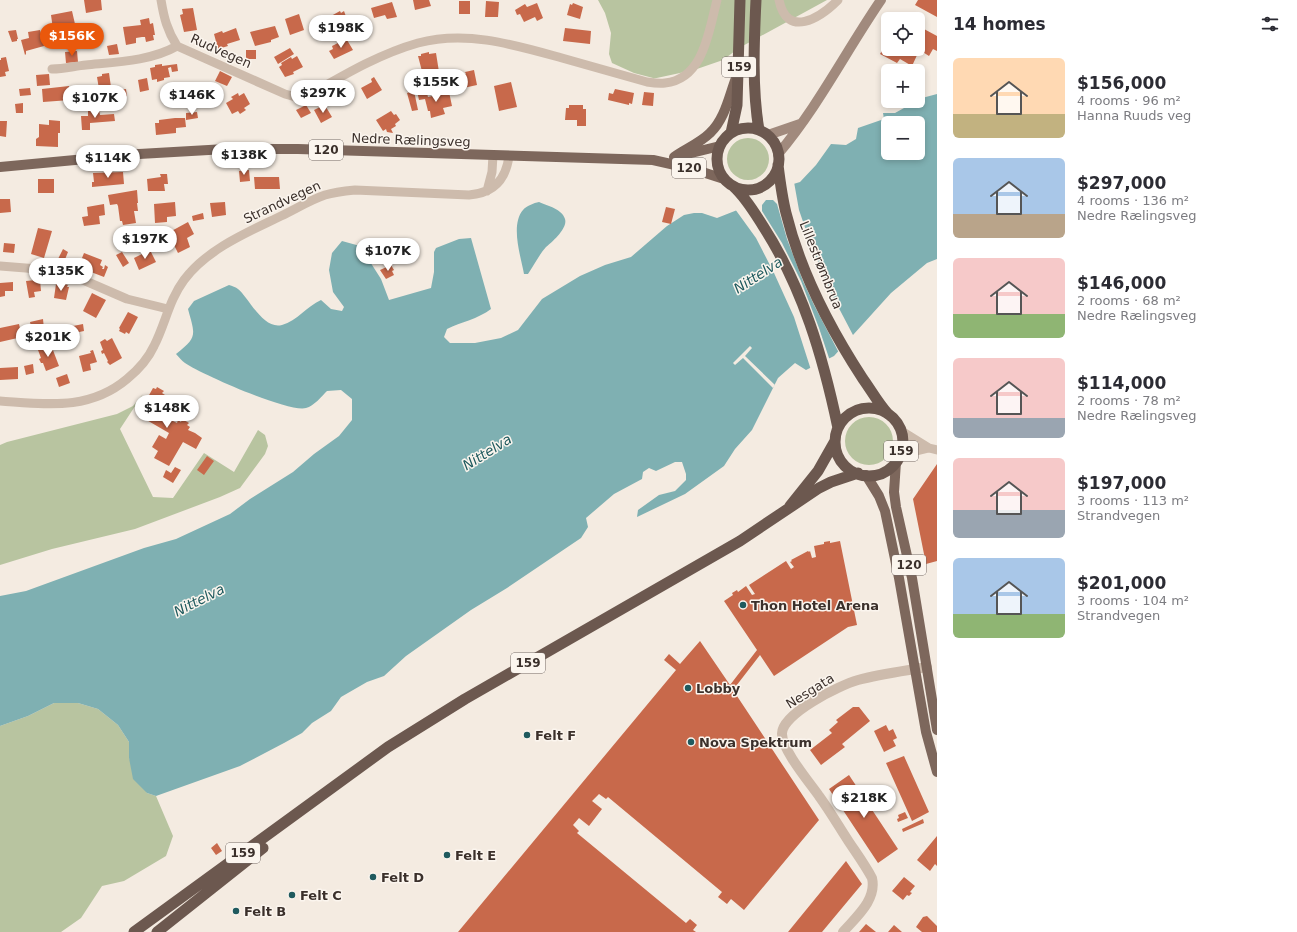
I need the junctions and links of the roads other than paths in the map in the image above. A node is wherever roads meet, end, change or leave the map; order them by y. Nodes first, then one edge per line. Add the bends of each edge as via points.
1 (162, 0) edge
2 (717, 0) edge
3 (740, 0) edge
4 (756, 0) edge
5 (779, 0) edge
6 (838, 0) edge
7 (881, 0) edge
8 (177, 46) junction
9 (52, 69) dead end
10 (738, 70) junction
11 (800, 124) junction
12 (731, 133) junction
13 (763, 133) junction
14 (720, 146) junction
15 (493, 155) junction
16 (509, 156) junction
17 (674, 157) junction
18 (653, 160) junction
19 (778, 160) junction
20 (0, 167) edge
21 (724, 179) junction
22 (734, 187) junction
23 (487, 191) junction
24 (0, 266) edge
25 (168, 309) junction
26 (0, 401) edge
27 (888, 414) junction
28 (838, 428) junction
29 (900, 430) junction
30 (835, 441) junction
31 (933, 449) edge
32 (898, 458) junction
33 (862, 474) junction
34 (787, 509) junction
35 (927, 667) junction
36 (914, 669) junction
37 (937, 730) edge
38 (937, 772) edge
39 (351, 774) junction
40 (134, 932) edge
41 (157, 932) edge
42 (843, 932) edge

1 - 8 street, Rudvegen via 164,19 169,34
2 - 8 street, Rudvegen via 701,56 695,66 679,79 667,83 647,82 511,44 457,38 419,43 390,52 299,98
3 - 10 highway, 159
4 - 13 highway, 159 via 758,121
5 - 6 street via 788,16 803,22 814,19
7 - 11 main road via 815,105
8 - 9 street via 146,57
10 - 12 highway, 159 via 737,105
10 - 17 main road via 726,107 716,126 705,137
11 - 13 main road
11 - 19 main road
12 - 13 highway via 752,128
12 - 14 highway, 159
13 - 19 highway, 159 via 775,145
14 - 17 main road, Nedre Rælingsveg / 120
14 - 21 highway via 717,160
15 - 16 main road, Nedre Rælingsveg / 120
15 - 20 main road, Nedre Rælingsveg / 120 via 226,149
15 - 23 street
16 - 18 main road, Nedre Rælingsveg / 120
16 - 23 street via 508,165 498,184
17 - 18 main road, Nedre Rælingsveg / 120
18 - 21 main road, Nedre Rælingsveg / 120
19 - 22 highway via 772,177 761,186 754,189
19 - 27 highway, Lillestrømbrua / 159 via 786,213 820,301 850,359
21 - 22 highway, 159
22 - 28 highway, 159 via 775,245 796,288 827,377
23 - 25 street, Strandvegen via 469,195 355,190 319,198 237,239 203,260 184,280
24 - 25 street via 51,270 67,274 128,299
25 - 26 street, Strandvegen via 150,353 135,372 111,390 76,403
27 - 28 highway via 876,409 859,409 845,418
27 - 29 highway, 159 via 897,422
28 - 30 highway, 159
29 - 31 street
29 - 32 highway, 159 via 902,442
30 - 33 highway, 159 via 841,461
30 - 34 highway, 159 via 818,471
31 - 32 street
32 - 33 highway, 159 via 890,468 882,472 874,475
32 - 35 main road, 120 via 894,492 896,507 912,578
33 - 34 highway, 159 via 831,482
33 - 36 main road, 120 via 880,496 885,511
34 - 39 highway, 159 via 693,569 465,699
35 - 36 street, Nesgata
35 - 37 main road, 120
36 - 38 main road, 120 via 926,732
36 - 42 street, Nesgata via 871,676 844,685 798,712 782,729 783,740 790,755 872,878 872,894 868,902
39 - 40 highway, 159
39 - 41 highway via 320,803

